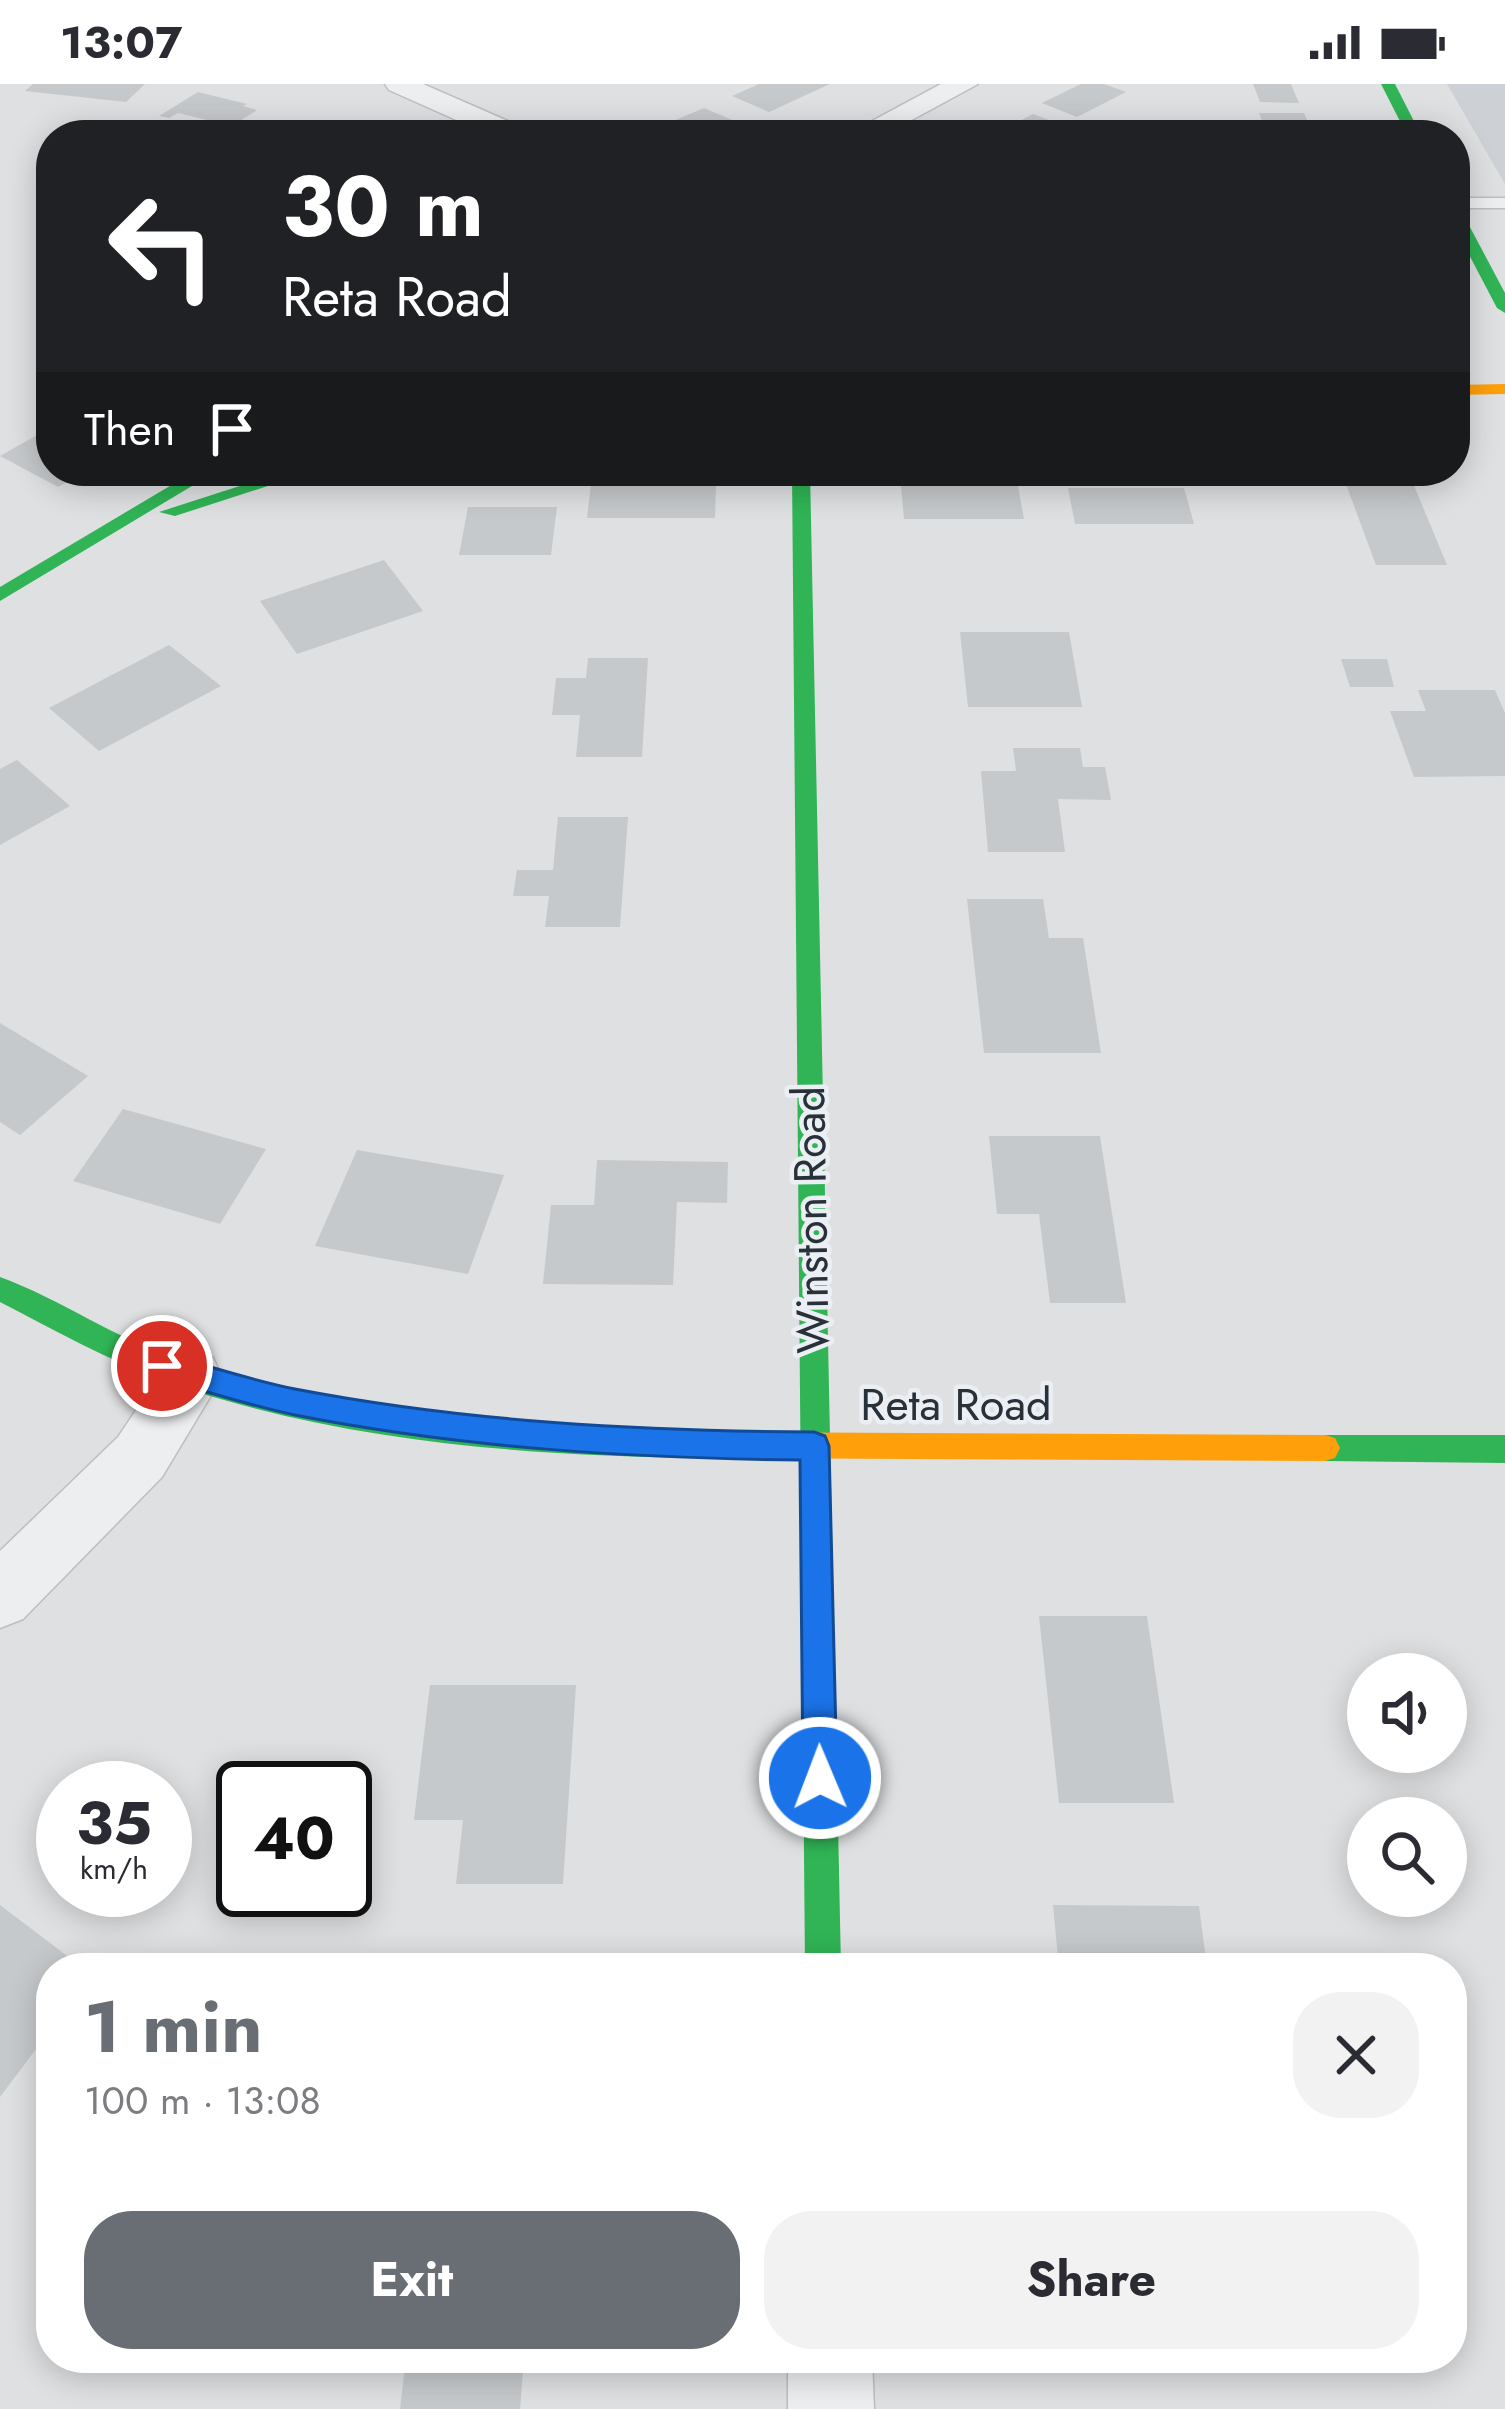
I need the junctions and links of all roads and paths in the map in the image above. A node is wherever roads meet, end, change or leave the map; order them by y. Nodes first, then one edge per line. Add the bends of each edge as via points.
1 (399, 84) edge
2 (964, 84) edge
3 (1388, 84) edge
4 (481, 120) edge
5 (891, 120) edge
6 (1406, 120) edge
7 (1470, 203) edge
8 (1505, 203) edge
9 (1470, 242) edge
10 (1505, 308) edge
11 (1470, 389) edge
12 (1505, 389) edge
13 (183, 486) edge
14 (254, 486) edge
15 (801, 486) edge
16 (112, 528) junction
17 (0, 595) edge
18 (0, 1289) edge
19 (192, 1377) junction
20 (814, 1446) junction
21 (1505, 1449) edge
22 (0, 1596) edge
23 (823, 1953) edge
24 (830, 2373) edge
25 (830, 2409) edge

1 - 4 street
2 - 5 street
3 - 6 main road
7 - 8 lane
9 - 10 main road
11 - 12 main road
13 - 16 main road
14 - 16 main road
15 - 20 main road, Winston Road
16 - 17 main road
18 - 19 main road, Reta Road
19 - 20 main road, Reta Road via 412,1422 637,1445
19 - 22 street via 140,1457
20 - 21 main road, Reta Road
20 - 23 main road, Winston Road
24 - 25 street

